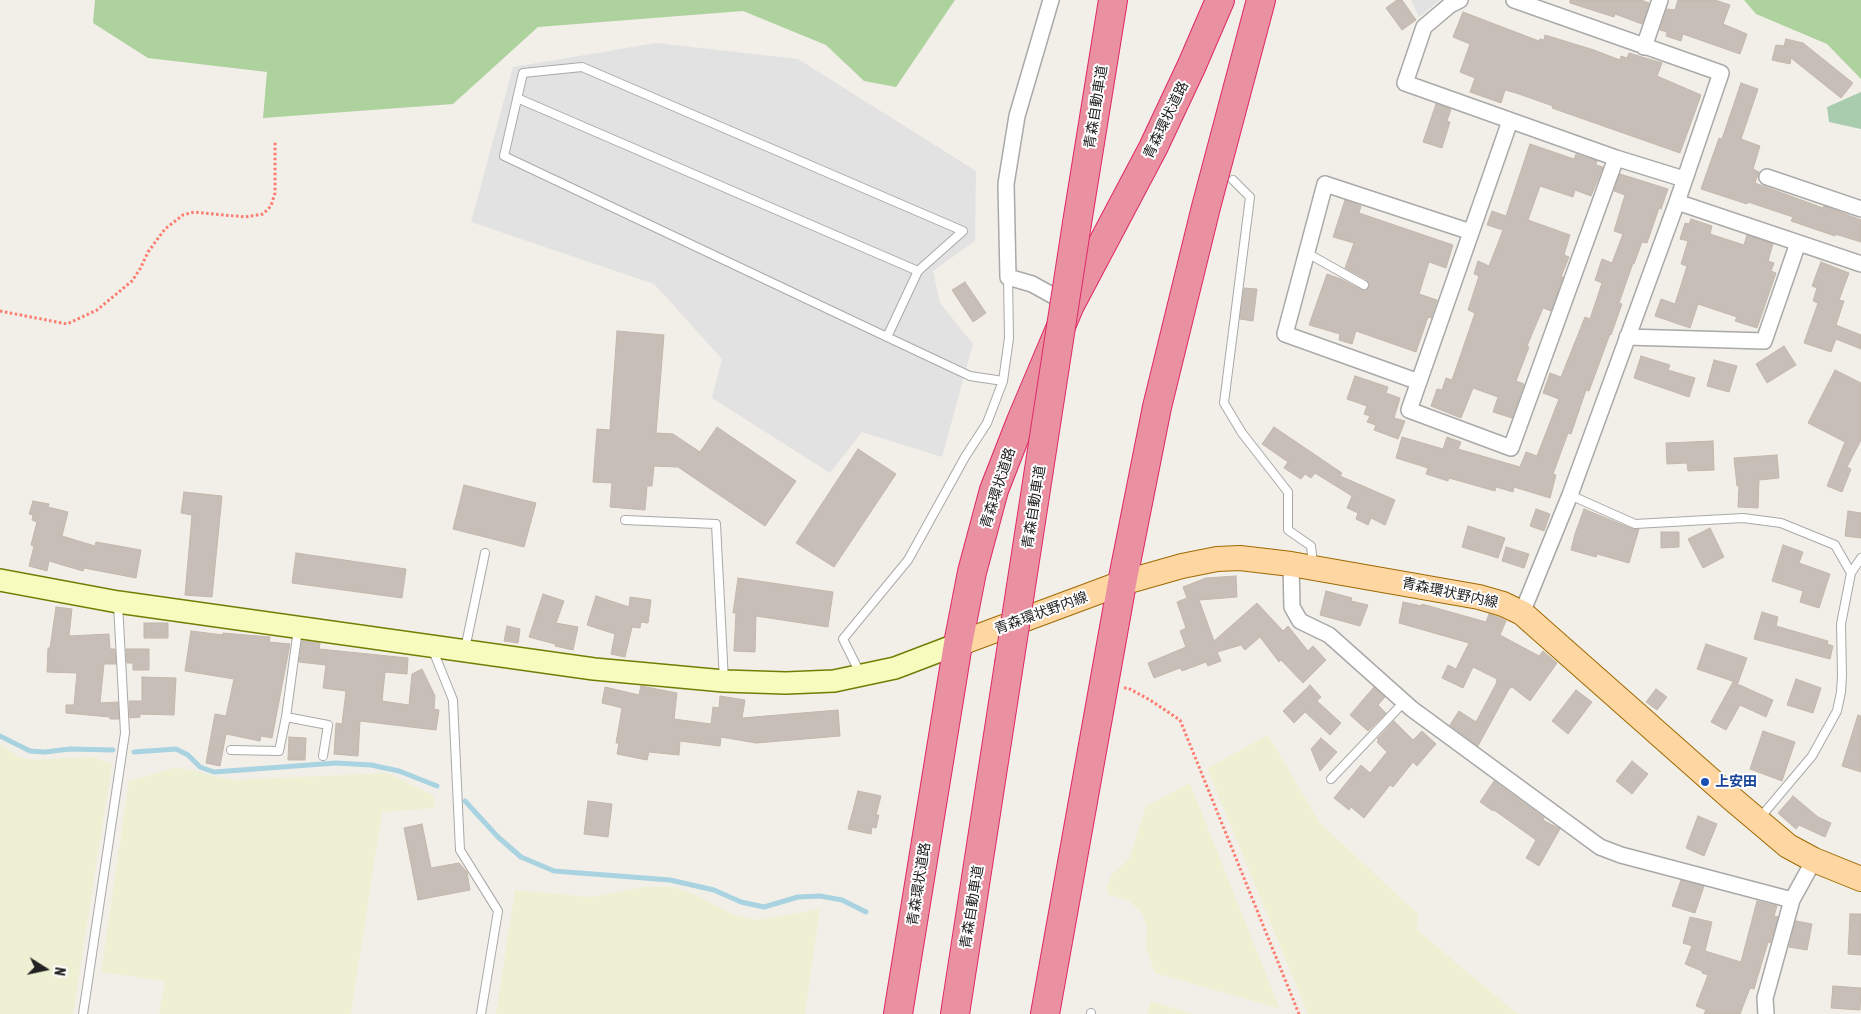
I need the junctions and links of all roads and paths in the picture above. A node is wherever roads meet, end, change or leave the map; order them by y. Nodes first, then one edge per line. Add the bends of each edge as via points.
1 (1051, 0) edge
2 (1113, 0) edge
3 (1220, 0) edge
4 (1261, 0) edge
5 (1460, 0) edge
6 (1514, 0) edge
7 (1660, 0) edge
8 (1644, 47) junction
9 (517, 98) junction
10 (1510, 121) junction
11 (275, 142) dead end
12 (1616, 158) junction
13 (1767, 178) dead end
14 (1684, 179) junction
15 (1233, 180) dead end
16 (1676, 202) junction
17 (1861, 208) edge
18 (1471, 232) junction
19 (1798, 243) junction
20 (1307, 253) junction
21 (1861, 264) edge
22 (918, 271) junction
23 (1008, 277) junction
24 (1364, 286) dead end
25 (1070, 305) junction
26 (0, 311) edge
27 (888, 337) junction
28 (1627, 337) junction
29 (1003, 381) junction
30 (1419, 382) junction
31 (1570, 496) junction
32 (626, 520) dead end
33 (485, 553) dead end
34 (1861, 558) edge
35 (1302, 566) junction
36 (1851, 573) junction
37 (0, 580) edge
38 (1122, 583) junction
39 (118, 602) junction
40 (1522, 613) junction
41 (298, 627) junction
42 (958, 644) junction
43 (432, 646) junction
44 (465, 651) junction
45 (862, 677) junction
46 (724, 681) junction
47 (1103, 686) junction
48 (1404, 702) junction
49 (286, 717) junction
50 (231, 750) dead end
51 (323, 756) dead end
52 (1331, 779) dead end
53 (1758, 821) junction
54 (1814, 860) junction
55 (1861, 879) edge
56 (1792, 900) junction
57 (83, 1014) edge
58 (482, 1014) edge
59 (898, 1014) edge
60 (955, 1014) edge
61 (1045, 1014) edge
62 (1299, 1014) edge
63 (1766, 1014) edge

1 - 23 street via 1017,116 1006,184
2 - 60 highway, 青森自動車道, bridge
3 - 25 highway, 青森環状道路 via 1153,148
4 - 38 highway via 1157,407
5 - 10 street via 1424,27 1405,83
6 - 8 street
7 - 8 street
8 - 14 street via 1721,73
9 - 22 lane
9 - 22 lane via 523,73 582,68 963,231
9 - 27 lane via 504,156
10 - 12 street
10 - 18 street
11 - 26 path via 275,194 271,206 263,214 244,217 194,212 184,215 166,229 132,281 96,310 67,324
12 - 14 street
12 - 30 street via 1511,448 1410,410
13 - 17 street
14 - 16 street
15 - 35 lane via 1250,197 1224,403 1242,433 1288,492 1288,530 1312,546
16 - 19 street
16 - 28 street
18 - 20 street via 1325,184
18 - 30 street
19 - 21 street
19 - 28 street via 1764,341
20 - 24 lane
20 - 30 street via 1285,334
22 - 27 lane
23 - 25 street via 1032,284
23 - 29 lane via 1009,338
25 - 42 highway, 青森環状道路 via 994,490 972,572
27 - 29 lane via 970,376
28 - 31 street
29 - 45 lane via 987,423 908,560 843,638
31 - 36 lane via 1635,524 1743,518 1780,523 1835,545
31 - 40 street
32 - 46 lane via 716,524
33 - 44 lane
34 - 36 lane
35 - 38 main road, 青森環状野内線 via 1240,558 1217,559
35 - 40 main road, 青森環状野内線 via 1479,597
35 - 48 street via 1292,606 1300,621 1329,635
36 - 53 lane via 1840,624 1842,692 1837,711 1812,756
37 - 39 street
38 - 42 main road, 青森環状野内線
38 - 47 highway
39 - 41 street
39 - 57 lane via 125,733
40 - 53 main road, 青森環状野内線
41 - 43 street
41 - 49 lane
42 - 45 street
42 - 59 highway, 青森環状道路
43 - 44 street
43 - 58 lane via 453,700 460,850 498,911
44 - 46 street via 594,669
45 - 46 street via 786,683
47 - 61 highway
47 - 62 path via 1128,688 1180,720
48 - 52 lane
48 - 56 street via 1600,846 1621,855
49 - 50 lane via 279,751
49 - 51 lane via 328,725
53 - 54 main road, 青森環状野内線 via 1788,846
54 - 55 main road, 青森環状野内線
54 - 56 street
56 - 63 street via 1766,998

